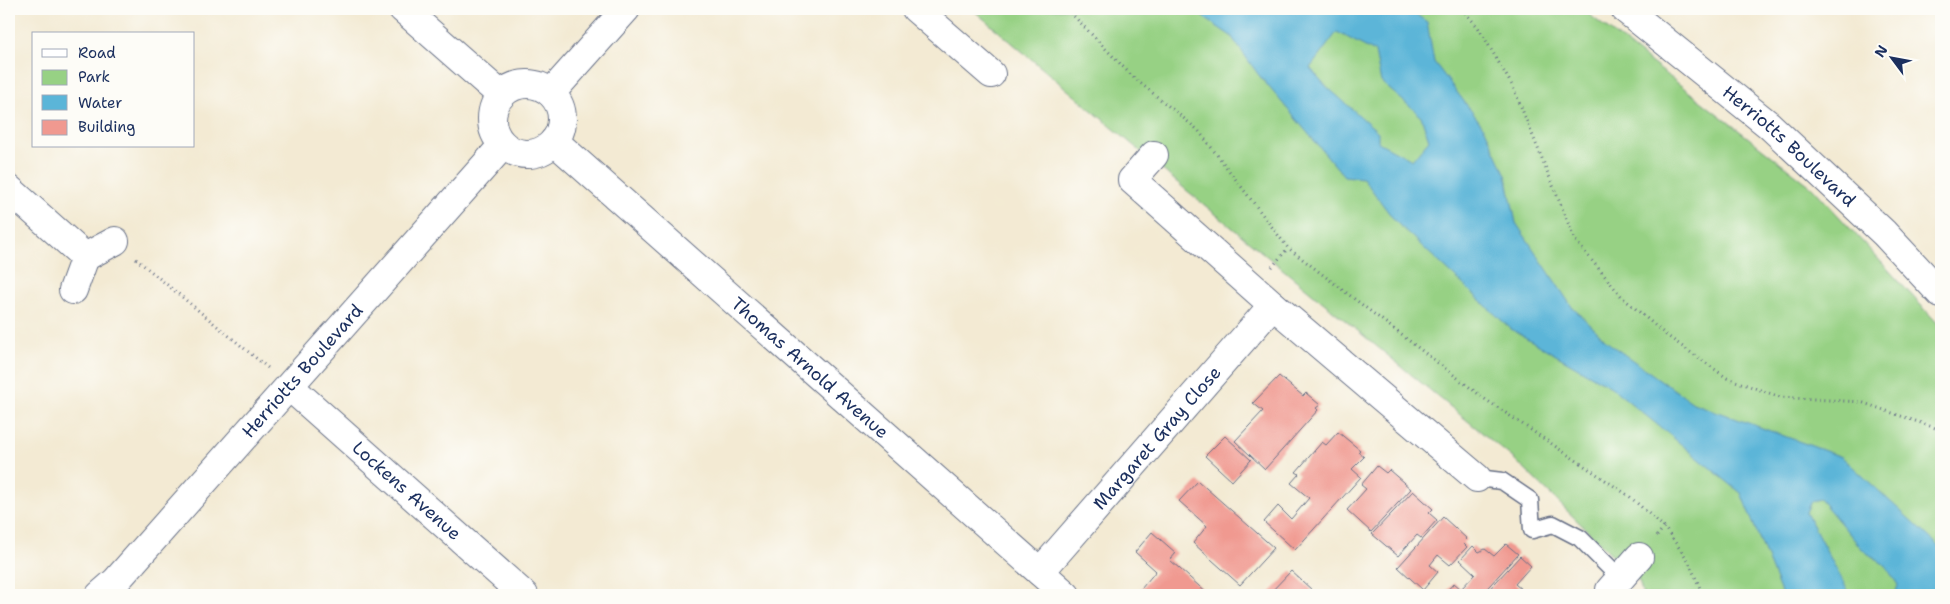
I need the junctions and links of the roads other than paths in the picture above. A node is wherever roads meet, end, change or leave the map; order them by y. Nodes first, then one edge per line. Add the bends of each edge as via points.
1 (403, 9) edge
2 (626, 9) edge
3 (916, 9) edge
4 (1625, 9) edge
5 (991, 74) dead end
6 (551, 93) junction
7 (501, 95) junction
8 (554, 141) junction
9 (503, 145) junction
10 (1154, 154) dead end
11 (9, 189) edge
12 (115, 241) road end
13 (85, 257) junction
14 (73, 290) dead end
15 (1941, 294) edge
16 (1273, 305) junction
17 (290, 387) junction
18 (1477, 478) joint
19 (1639, 558) dead end
20 (1040, 572) junction
21 (1616, 587) edge
22 (100, 595) edge
23 (524, 595) edge
24 (1066, 595) edge

1 - 7 street
2 - 6 street
3 - 5 street
4 - 15 street, Herriotts Boulevard via 1769,125 1884,234
6 - 7 street via 539,86 526,84 512,87
6 - 8 street via 562,116 561,129
7 - 9 street via 494,107 492,120 495,134
8 - 9 street via 546,149 524,154
8 - 20 street, Thomas Arnold Avenue
9 - 17 street, Herriotts Boulevard
10 - 16 street via 1132,180
11 - 13 street
12 - 13 street
13 - 14 street
16 - 18 street
16 - 20 street, Margaret Gray Close
17 - 22 street, Herriotts Boulevard
17 - 23 street, Lockens Avenue
18 - 21 lane via 1502,481 1530,500 1532,530 1553,524 1580,538
19 - 21 street
20 - 24 street, Thomas Arnold Avenue

